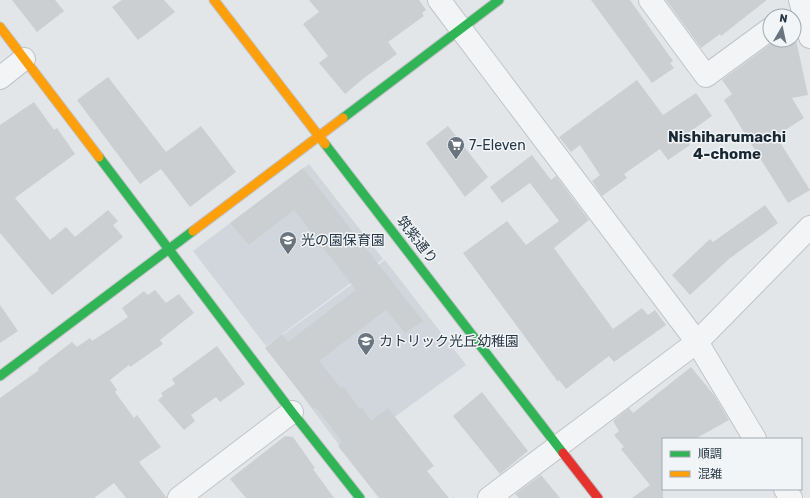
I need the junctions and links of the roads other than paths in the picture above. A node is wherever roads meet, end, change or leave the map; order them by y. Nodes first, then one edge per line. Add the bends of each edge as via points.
1 (214, 0) edge
2 (439, 0) edge
3 (499, 0) edge
4 (650, 0) edge
5 (796, 7) edge
6 (0, 27) edge
7 (461, 29) junction
8 (762, 35) edge
9 (810, 37) edge
10 (24, 59) junction
11 (0, 78) edge
12 (318, 135) junction
13 (810, 227) edge
14 (168, 248) junction
15 (697, 342) junction
16 (0, 376) edge
17 (292, 412) junction
18 (754, 438) edge
19 (558, 445) junction
20 (179, 498) edge
21 (360, 498) edge
22 (489, 498) edge
23 (598, 498) edge

1 - 12 street, 筑紫通り
2 - 7 street
3 - 7 street
4 - 8 street via 706,76
5 - 9 street
6 - 10 street
7 - 12 street
7 - 15 street
10 - 11 street
10 - 14 street
12 - 14 street
12 - 19 street, 筑紫通り
13 - 15 street
14 - 16 street
14 - 17 street
15 - 18 street
15 - 19 street
17 - 20 street
17 - 21 street
19 - 22 street
19 - 23 street, 筑紫通り

